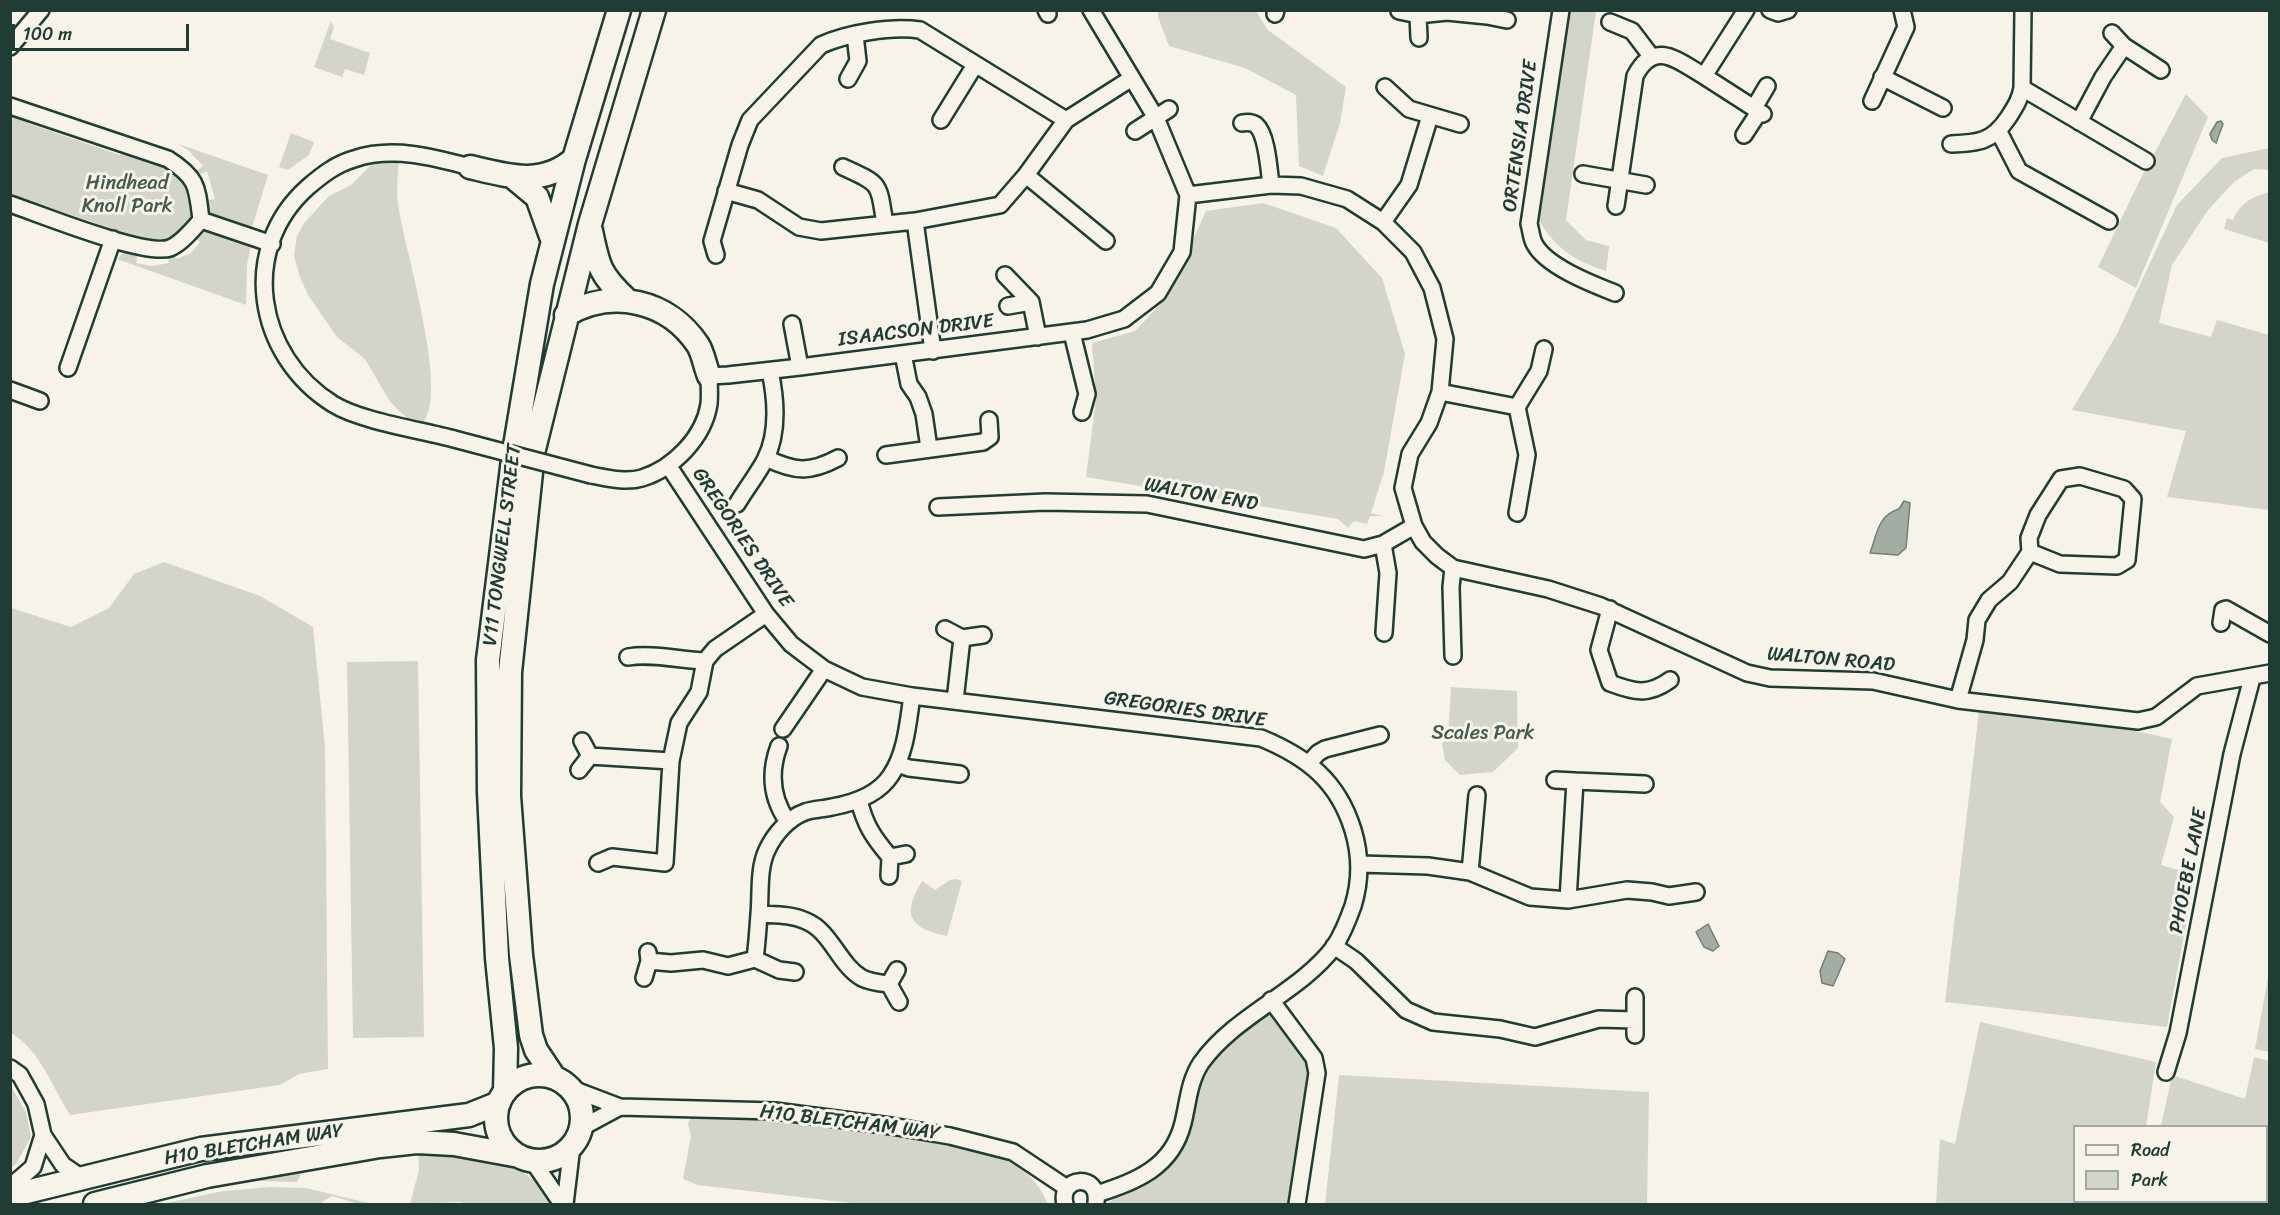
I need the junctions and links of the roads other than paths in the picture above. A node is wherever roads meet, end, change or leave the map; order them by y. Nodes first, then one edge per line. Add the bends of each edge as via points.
1 (41, 10) edge
2 (619, 10) edge
3 (654, 10) edge
4 (1561, 10) edge
5 (1746, 10) edge
6 (1770, 10) edge
7 (1788, 10) edge
8 (1902, 10) edge
9 (2024, 10) edge
10 (1093, 11) edge
11 (1400, 11) edge
12 (1487, 13) edge
13 (1418, 15) junction
14 (1507, 20) dead end
15 (1610, 22) dead end
16 (2112, 33) dead end
17 (855, 35) junction
18 (1419, 38) dead end
19 (2124, 46) junction
20 (10, 47) edge
21 (1651, 56) junction
22 (975, 65) junction
23 (2161, 70) dead end
24 (1704, 76) junction
25 (1882, 77) junction
26 (1132, 78) junction
27 (848, 79) dead end
28 (1767, 86) dead end
29 (1385, 87) dead end
30 (2022, 88) junction
31 (1872, 101) dead end
32 (10, 106) edge
33 (1943, 108) dead end
34 (1169, 109) dead end
35 (1759, 111) junction
36 (1430, 116) junction
37 (1156, 118) junction
38 (941, 120) dead end
39 (1065, 120) junction
40 (2079, 122) junction
41 (1242, 123) dead end
42 (1460, 124) dead end
43 (1135, 131) dead end
44 (1998, 132) junction
45 (1744, 135) dead end
46 (1951, 144) dead end
47 (574, 159) junction
48 (2146, 161) dead end
49 (470, 167) joint
50 (843, 167) dead end
51 (1583, 174) dead end
52 (1026, 175) junction
53 (514, 178) junction
54 (1620, 181) junction
55 (1271, 185) junction
56 (1646, 185) dead end
57 (726, 191) junction
58 (1188, 195) junction
59 (10, 204) edge
60 (1616, 206) dead end
61 (201, 220) junction
62 (915, 221) junction
63 (2109, 221) dead end
64 (1383, 222) junction
65 (590, 224) junction
66 (885, 224) junction
67 (1098, 238) dead end
68 (113, 239) junction
69 (552, 239) junction
70 (272, 244) junction
71 (716, 255) dead end
72 (1005, 275) dead end
73 (1615, 293) dead end
74 (627, 300) junction
75 (1031, 302) junction
76 (1008, 306) dead end
77 (566, 315) junction
78 (792, 324) dead end
79 (1072, 333) junction
80 (1038, 337) junction
81 (1544, 349) dead end
82 (933, 351) junction
83 (903, 354) junction
84 (800, 367) junction
85 (68, 368) dead end
86 (770, 371) junction
87 (709, 376) junction
88 (10, 390) edge
89 (1440, 392) junction
90 (40, 401) dead end
91 (1517, 407) junction
92 (1082, 412) dead end
93 (989, 420) dead end
94 (929, 448) junction
95 (886, 455) dead end
96 (766, 458) junction
97 (838, 458) dead end
98 (668, 465) junction
99 (737, 504) dead end
100 (938, 507) dead end
101 (1517, 513) dead end
102 (1414, 526) junction
103 (1383, 544) junction
104 (2030, 552) junction
105 (1453, 568) junction
106 (1610, 609) junction
107 (766, 614) junction
108 (2221, 623) dead end
109 (945, 628) dead end
110 (1384, 633) dead end
111 (983, 634) dead end
112 (2270, 634) edge
113 (962, 638) junction
114 (1453, 656) dead end
115 (628, 657) dead end
116 (705, 661) junction
117 (824, 669) junction
118 (2270, 673) edge
119 (2252, 678) junction
120 (1670, 680) dead end
121 (912, 696) junction
122 (1958, 700) junction
123 (955, 701) junction
124 (783, 729) dead end
125 (1380, 735) dead end
126 (582, 741) dead end
127 (779, 746) dead end
128 (590, 756) junction
129 (671, 761) junction
130 (1309, 763) junction
131 (898, 764) junction
132 (579, 770) dead end
133 (960, 774) dead end
134 (1555, 780) dead end
135 (1575, 781) junction
136 (1645, 784) dead end
137 (1477, 795) dead end
138 (859, 800) junction
139 (788, 822) junction
140 (906, 854) dead end
141 (890, 857) junction
142 (598, 863) dead end
143 (1360, 864) junction
144 (1470, 872) junction
145 (889, 876) dead end
146 (1696, 892) dead end
147 (1568, 900) junction
148 (759, 914) junction
149 (1334, 946) junction
150 (755, 959) junction
151 (897, 970) dead end
152 (795, 972) dead end
153 (644, 978) dead end
154 (889, 984) junction
155 (1635, 997) dead end
156 (1271, 1000) junction
157 (899, 1002) dead end
158 (10, 1068) edge
159 (2166, 1071) dead end
160 (562, 1083) junction
161 (502, 1097) junction
162 (620, 1107) junction
163 (417, 1132) junction
164 (43, 1135) junction
165 (379, 1136) junction
166 (577, 1137) junction
167 (525, 1158) junction
168 (82, 1178) junction
169 (10, 1187) edge
170 (1067, 1188) junction
171 (10, 1196) edge
172 (1096, 1199) edge
173 (95, 1204) edge
174 (563, 1204) edge
175 (1065, 1204) edge
176 (1297, 1204) edge

1 - 20 street
2 - 47 highway, V11 TONGWELL STREET
3 - 65 highway, V11 TONGWELL STREET
4 - 73 street, ORTENSIA DRIVE via 1529,224 1534,245 1550,260
5 - 24 street
6 - 7 street
8 - 25 street via 1906,27
9 - 30 street
10 - 26 street, ISAACSON DRIVE
11 - 13 street
12 - 13 street
12 - 14 street
13 - 18 street
15 - 21 street via 1632,31
16 - 19 street
17 - 22 street via 903,28 920,30
17 - 27 street via 858,61
17 - 57 street via 821,45 750,120
19 - 23 street
19 - 40 street
21 - 24 street via 1672,57
21 - 54 street via 1635,76
22 - 38 street
22 - 39 street
24 - 35 street
25 - 31 street
25 - 33 street
26 - 37 street, ISAACSON DRIVE
26 - 39 street
28 - 35 street
29 - 36 street via 1409,109
30 - 40 street
30 - 44 street via 2020,100
32 - 61 street via 168,159 185,170 198,191
34 - 37 street
35 - 45 street
36 - 42 street
36 - 64 street via 1409,185
37 - 43 street
37 - 58 street, ISAACSON DRIVE
39 - 52 street
40 - 48 street
41 - 55 street via 1257,125 1263,136
44 - 46 street via 1977,142
44 - 63 street via 2019,171
47 - 53 highway via 545,176
47 - 69 highway, V11 TONGWELL STREET
49 - 53 highway
49 - 70 street via 424,154 375,154 353,159 326,172 303,192 284,214
50 - 66 street via 873,181 879,190
51 - 54 street
52 - 62 street via 1000,205
52 - 67 street
53 - 69 highway via 537,197
54 - 56 street
54 - 60 street
55 - 58 street, WALTON ROAD
55 - 64 street, WALTON ROAD via 1301,186 1347,199
57 - 66 street via 758,200 799,227 821,231
57 - 71 street via 712,241
58 - 79 street, ISAACSON DRIVE via 1182,252 1158,293 1124,319
59 - 68 street
61 - 68 street via 170,248 151,249
61 - 70 street
62 - 66 street
62 - 82 street
64 - 89 street, WALTON ROAD via 1413,252 1432,288 1445,339
65 - 74 highway via 596,259 608,282
65 - 77 highway, V11 TONGWELL STREET
68 - 85 street
69 - 161 highway, V11 TONGWELL STREET via 514,452 488,660 497,958 506,1048
70 - 98 street, bridge via 264,268 263,298 270,325 280,348 303,379 335,405 361,416 591,475 619,480 642,478
72 - 75 street
74 - 77 highway via 602,301
74 - 87 highway via 650,305 674,318 699,346
75 - 76 street, ISAACSON DRIVE
75 - 80 street
77 - 160 highway, V11 TONGWELL STREET via 533,453 510,672 509,796 531,1035 536,1050
78 - 84 street
79 - 80 street, ISAACSON DRIVE
79 - 92 street via 1087,394
80 - 82 street, ISAACSON DRIVE
81 - 91 street via 1539,371
82 - 83 street, ISAACSON DRIVE
83 - 84 street, ISAACSON DRIVE
83 - 94 street via 909,384 924,414
84 - 86 street, ISAACSON DRIVE
86 - 87 street, ISAACSON DRIVE
86 - 96 street via 775,395 774,429
87 - 98 street via 709,404 702,427
88 - 90 street
89 - 91 street
89 - 102 street, WALTON ROAD via 1429,423 1410,454 1403,488
91 - 101 street via 1527,455
93 - 94 street via 990,437 983,442
94 - 95 street
96 - 97 street via 799,470 823,466
96 - 99 street
98 - 107 street, GREGORIES DRIVE
100 - 103 street, WALTON END via 1045,502 1147,504 1364,549
102 - 103 street, WALTON END
102 - 105 street, WALTON ROAD via 1437,556
103 - 110 street via 1388,573
104 - 104 street via 2029,538 2038,515 2061,479 2080,476 2124,489 2133,500 2127,560 2117,566 2060,564
104 - 122 street via 1977,620
105 - 106 street, WALTON ROAD via 1548,589
105 - 114 street
106 - 120 street via 1599,650 1611,682 1632,691 1658,689
106 - 122 street, WALTON ROAD via 1747,673 1770,678 1873,681
107 - 116 street via 715,649
107 - 117 street, GREGORIES DRIVE via 791,644
108 - 112 street via 2226,609
109 - 113 street
111 - 113 street
113 - 123 street
115 - 116 street via 646,654
116 - 129 street via 699,692 680,723
117 - 121 street, GREGORIES DRIVE via 862,687
117 - 124 street
118 - 119 street, WALTON ROAD
119 - 122 street, WALTON ROAD via 2197,686 2156,717 2138,721
119 - 159 street, PHOEBE LANE via 2232,754 2178,1033
121 - 123 street, GREGORIES DRIVE
121 - 131 street
123 - 130 street, GREGORIES DRIVE via 1261,738
125 - 130 street via 1325,750
126 - 128 street
127 - 139 street via 774,759 774,794
128 - 129 street
128 - 132 street
129 - 142 street via 664,863 612,857
130 - 143 street, GREGORIES DRIVE via 1337,793 1348,812
131 - 133 street
131 - 138 street via 876,791
134 - 135 street
135 - 136 street
135 - 147 street
137 - 144 street
138 - 139 street via 805,812
138 - 141 street via 873,837
139 - 148 street via 766,852 761,869
140 - 141 street
141 - 145 street
143 - 144 street
143 - 149 street, GREGORIES DRIVE via 1354,902
144 - 147 street via 1530,897
146 - 147 street via 1669,896 1627,890
148 - 150 street
148 - 154 street via 788,915 808,921 861,977
149 - 155 street via 1356,961 1406,1010 1433,1022 1535,1036 1599,1019 1635,1028
149 - 156 street, GREGORIES DRIVE via 1318,965
150 - 152 street via 779,970
150 - 153 street via 728,966 703,960 671,963 648,956
151 - 154 street
154 - 157 street
156 - 172 street, GREGORIES DRIVE via 1221,1040 1200,1064 1174,1146 1154,1170
156 - 176 street via 1314,1058 1317,1073
158 - 164 street via 20,1075 36,1104
160 - 161 highway via 532,1075 522,1078
160 - 162 street, H10 BLETCHAM WAY
160 - 166 highway via 580,1102
161 - 163 highway, H10 BLETCHAM WAY via 469,1115
161 - 167 highway via 497,1127 509,1149
162 - 166 street
162 - 170 street, H10 BLETCHAM WAY via 786,1113 950,1136 1013,1152
163 - 165 highway, H10 BLETCHAM WAY
163 - 167 highway, H10 BLETCHAM WAY
164 - 168 street via 63,1165
164 - 169 street via 33,1167
165 - 168 highway, H10 BLETCHAM WAY via 201,1149
165 - 173 highway, H10 BLETCHAM WAY
166 - 167 highway via 554,1158
166 - 174 street
167 - 174 street
168 - 171 highway, H10 BLETCHAM WAY
170 - 172 street via 1076,1182 1086,1183 1091,1185
170 - 175 street

